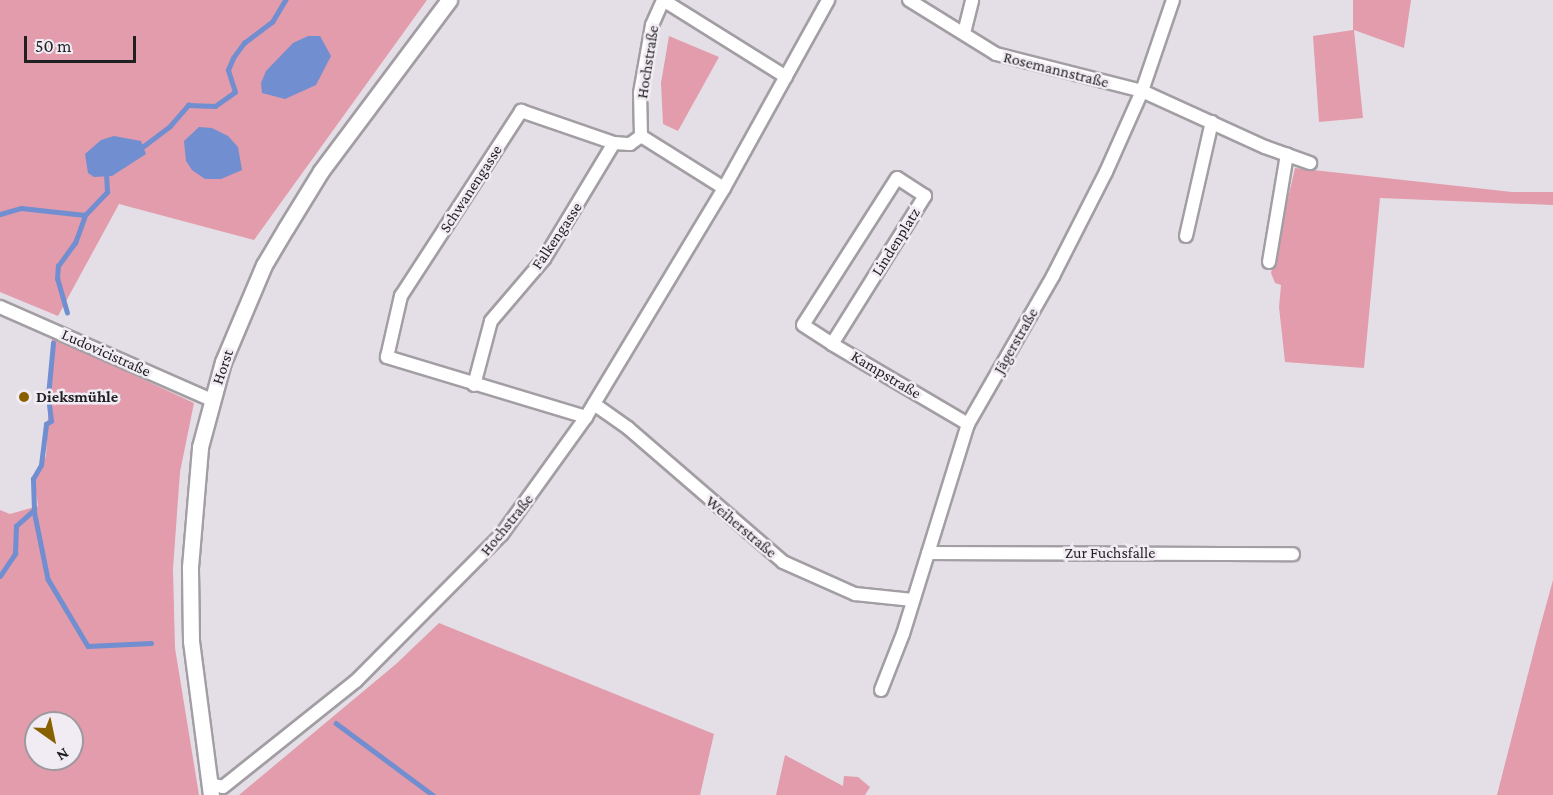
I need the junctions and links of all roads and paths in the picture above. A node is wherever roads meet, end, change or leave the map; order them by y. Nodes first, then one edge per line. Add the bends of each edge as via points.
1 (449, 0) edge
2 (828, 0) edge
3 (909, 0) edge
4 (972, 0) edge
5 (1173, 0) edge
6 (964, 33) junction
7 (786, 77) junction
8 (1142, 91) junction
9 (1212, 122) junction
10 (641, 136) junction
11 (614, 143) junction
12 (1287, 155) junction
13 (1310, 163) dead end
14 (724, 188) junction
15 (1186, 236) dead end
16 (1269, 262) dead end
17 (0, 307) edge
18 (803, 325) joint
19 (832, 344) junction
20 (474, 385) junction
21 (212, 400) junction
22 (594, 404) junction
23 (586, 417) junction
24 (968, 424) junction
25 (928, 553) junction
26 (1293, 554) dead end
27 (913, 600) junction
28 (881, 690) dead end
29 (211, 790) edge

1 - 21 street, Horst via 321,171 264,265 223,362
2 - 7 street, Hochstraße
3 - 6 street, Rosemannstraße
4 - 6 street
5 - 8 street, Jägerstraße
6 - 8 street, Rosemannstraße via 996,54
7 - 10 street, Hochstraße via 663,0 652,24 644,73
7 - 14 street, Hochstraße
8 - 9 street, Rosemannstraße
8 - 24 street, Jägerstraße via 1053,276
9 - 12 street, Rosemannstraße
9 - 15 street
10 - 11 street via 630,144
10 - 14 street
11 - 20 street, Falkengasse via 544,259 491,321
11 - 20 street, Schwanengasse via 521,111 401,296 387,357
12 - 13 street, Rosemannstraße
12 - 16 street
14 - 22 street, Hochstraße
17 - 21 street, Ludovicistraße
18 - 19 street, Kampstraße
18 - 19 street, Lindenplatz via 897,177 925,196
19 - 24 street, Kampstraße
20 - 23 street
21 - 29 street, Horst via 200,447 192,506 190,567 191,641
22 - 23 street, Hochstraße
22 - 27 street, Weiherstraße via 628,428 783,562 855,594
23 - 29 street, Hochstraße via 502,534 364,673 223,787
24 - 25 street, Jägerstraße
25 - 26 street, Zur Fuchsfalle
25 - 27 street, Jägerstraße
27 - 28 street, Jägerstraße

